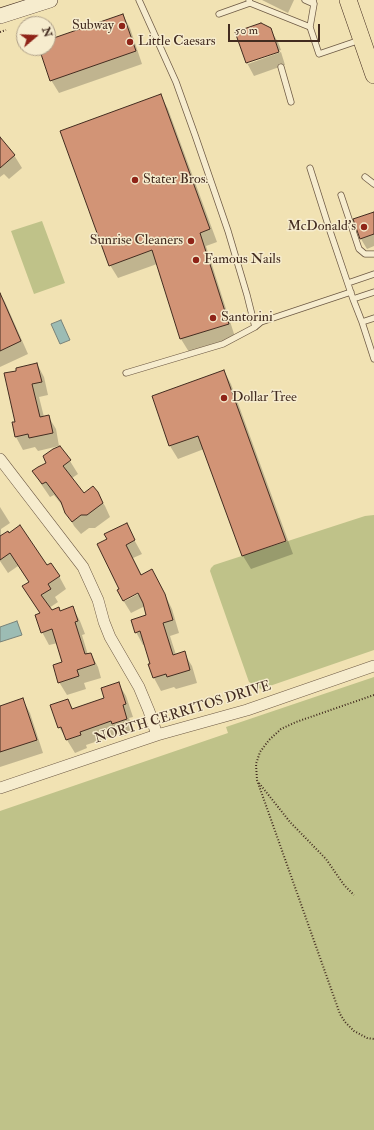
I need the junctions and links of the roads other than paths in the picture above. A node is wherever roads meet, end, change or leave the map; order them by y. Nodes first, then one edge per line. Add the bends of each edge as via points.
1 (50, 0) edge
2 (139, 0) edge
3 (305, 0) edge
4 (348, 0) edge
5 (249, 2) edge
6 (313, 2) edge
7 (219, 14) dead end
8 (3, 23) edge
9 (310, 27) junction
10 (362, 39) junction
11 (281, 67) dead end
12 (374, 75) edge
13 (291, 102) dead end
14 (310, 168) dead end
15 (365, 177) dead end
16 (374, 184) edge
17 (341, 195) dead end
18 (374, 254) edge
19 (374, 274) edge
20 (348, 283) junction
21 (351, 292) junction
22 (374, 292) edge
23 (353, 299) junction
24 (374, 318) edge
25 (362, 322) junction
26 (255, 327) junction
27 (374, 359) edge
28 (126, 373) dead end
29 (0, 459) edge
30 (374, 666) edge
31 (157, 735) junction
32 (0, 788) edge

1 - 8 main road
2 - 26 lane via 176,82 228,231
3 - 6 lane
4 - 10 main road
5 - 7 lane
5 - 9 lane
6 - 9 lane
9 - 10 lane via 319,54
10 - 12 main road
11 - 13 lane
14 - 20 lane
15 - 16 lane
17 - 18 lane via 360,249 365,254
19 - 20 lane
20 - 21 lane
21 - 23 lane
21 - 26 lane via 261,322
22 - 23 lane
23 - 25 lane
24 - 25 lane
25 - 27 lane
26 - 28 lane via 213,348
29 - 31 street via 83,567 98,600 110,637 138,687
30 - 31 street, NORTH CERRITOS DRIVE via 247,710
31 - 32 street, NORTH CERRITOS DRIVE

